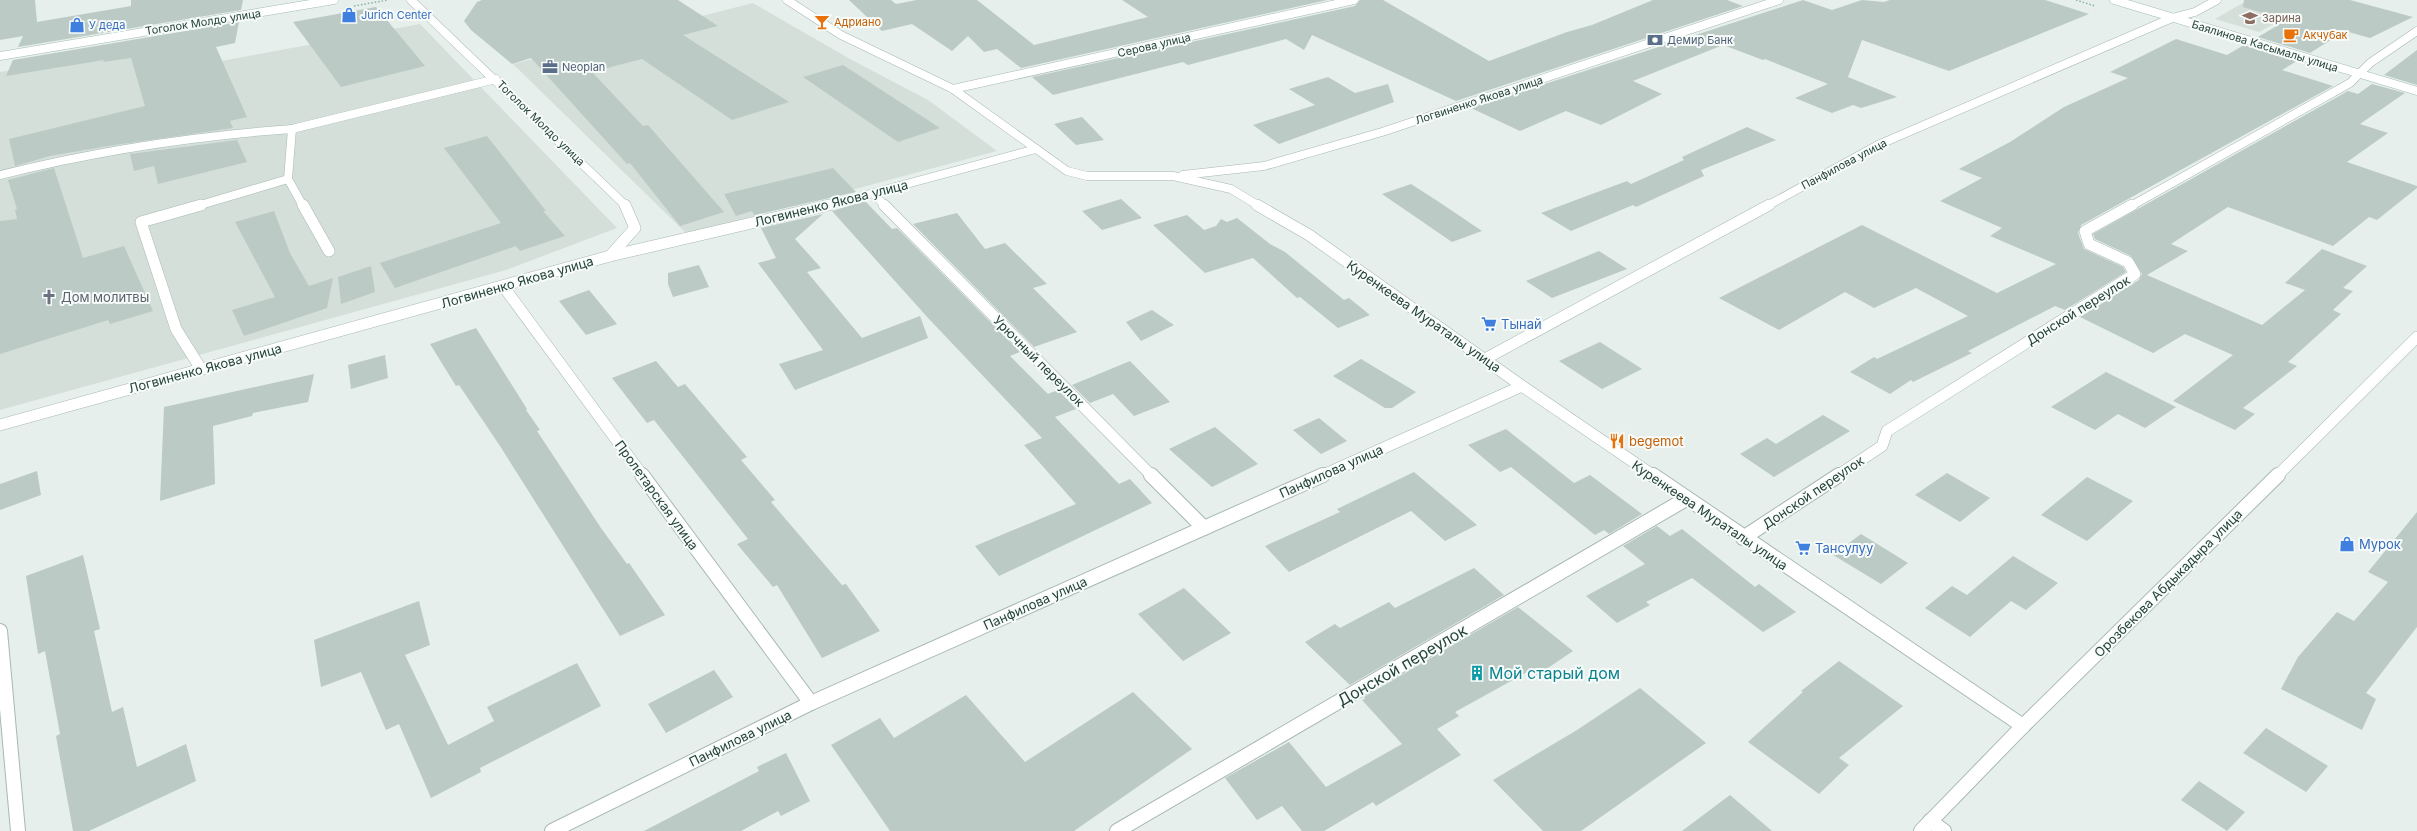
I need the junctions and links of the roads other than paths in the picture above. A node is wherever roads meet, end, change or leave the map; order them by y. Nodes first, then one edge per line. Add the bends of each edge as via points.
1 (330, 0) edge
2 (411, 0) edge
3 (787, 0) edge
4 (1354, 0) edge
5 (1779, 0) edge
6 (2114, 0) edge
7 (2217, 0) edge
8 (2172, 18) junction
9 (2417, 31) edge
10 (0, 56) edge
11 (2360, 74) junction
12 (496, 80) junction
13 (953, 90) junction
14 (2417, 91) edge
15 (292, 129) junction
16 (1036, 149) junction
17 (0, 175) edge
18 (1173, 176) junction
19 (288, 178) junction
20 (874, 194) junction
21 (329, 252) dead end
22 (610, 256) junction
23 (503, 286) junction
24 (2417, 337) edge
25 (1485, 359) junction
26 (202, 369) junction
27 (1522, 386) junction
28 (0, 425) edge
29 (1686, 499) junction
30 (1204, 528) junction
31 (1743, 538) junction
32 (0, 631) edge
33 (811, 703) junction
34 (2023, 726) junction
35 (1926, 826) edge
36 (18, 831) edge
37 (552, 831) edge
38 (1117, 831) edge
39 (1944, 831) edge

1 - 10 street, Тоголок Молдо улица
2 - 12 street, Тоголок Молдо улица
3 - 13 street, Куренкеева Мураталы улица via 841,35
4 - 13 street, Серова улица
5 - 18 street, Логвиненко Якова улица via 1382,132 1264,166
6 - 8 street, Баялинова Касымалы улица
7 - 8 street, Панфилова улица via 2195,12
8 - 11 street, Баялинова Касымалы улица
8 - 25 street, Панфилова улица via 1878,145
9 - 11 street, Донской переулок via 2370,63
11 - 14 street, Баялинова Касымалы улица
11 - 31 street, Донской переулок via 2350,83 2085,231 2089,244 2128,262 2135,274 1887,432 1882,446
12 - 15 street
12 - 22 street, Тоголок Молдо улица via 626,206 635,228
13 - 16 street, Куренкеева Мураталы улица
15 - 17 street via 230,133 65,158
15 - 19 street
16 - 18 street, Куренкеева Мураталы улица via 1068,171 1087,176
16 - 20 street, Логвиненко Якова улица
18 - 25 street, Куренкеева Мураталы улица via 1231,189 1309,235
19 - 21 street
19 - 26 street via 142,222 176,329
20 - 22 street, Логвиненко Якова улица
20 - 30 street, Урючный переулок
22 - 23 street, Логвиненко Якова улица
23 - 26 street, Логвиненко Якова улица
23 - 33 street, Пролетарская улица
24 - 34 street, Орозбекова Абдыкадыра улица
25 - 27 street, Куренкеева Мураталы улица
26 - 28 street, Логвиненко Якова улица
27 - 29 street, Куренкеева Мураталы улица
27 - 30 street, Панфилова улица
29 - 31 street, Куренкеева Мураталы улица
29 - 38 street, Донской переулок
30 - 33 street, Панфилова улица
31 - 34 street, Куренкеева Мураталы улица
32 - 36 street
33 - 37 street, Панфилова улица
34 - 35 street, Орозбекова Абдыкадыра улица
35 - 39 street

